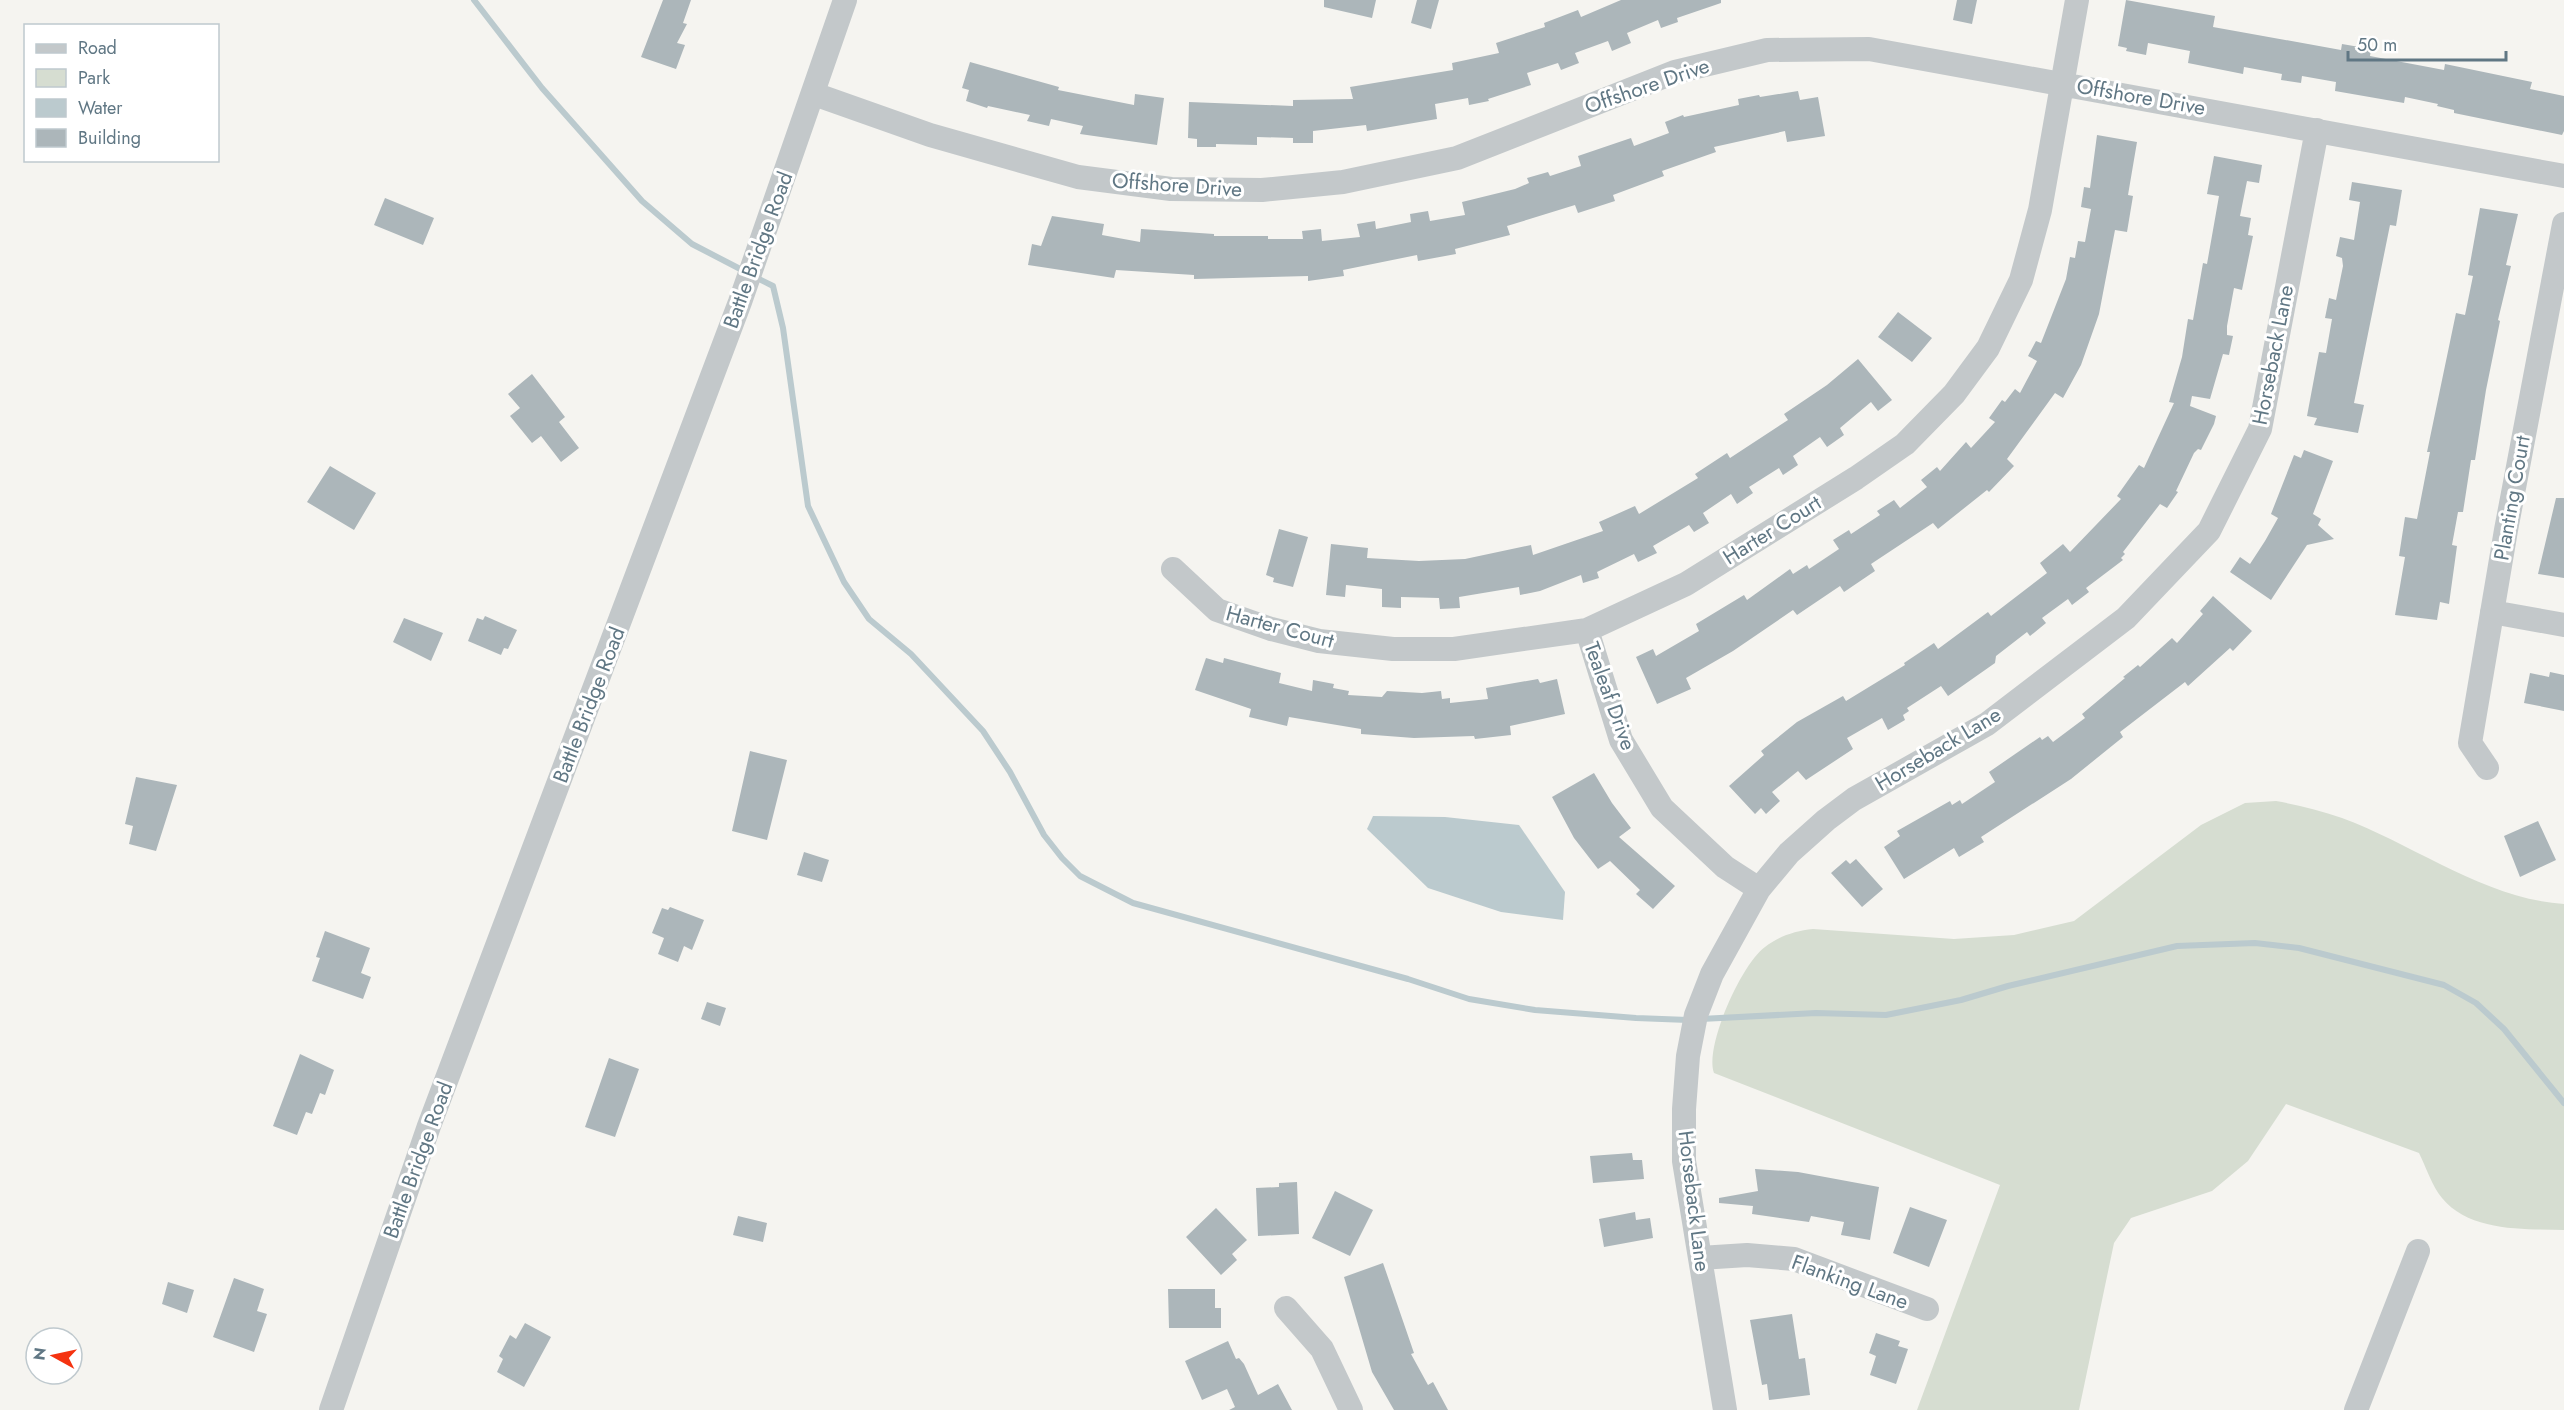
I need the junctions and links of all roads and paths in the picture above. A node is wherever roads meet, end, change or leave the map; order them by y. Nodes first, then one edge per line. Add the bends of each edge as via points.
1 (845, 0) edge
2 (2077, 0) edge
3 (2062, 83) junction
4 (814, 94) junction
5 (2318, 130) junction
6 (2564, 176) edge
7 (2564, 224) edge
8 (1173, 569) dead end
9 (2492, 612) junction
10 (2564, 625) edge
11 (1587, 630) junction
12 (2487, 768) dead end
13 (1759, 889) junction
14 (2418, 1251) dead end
15 (1700, 1258) junction
16 (1286, 1308) dead end
17 (1927, 1309) dead end
18 (332, 1410) edge
19 (1352, 1410) edge
20 (1725, 1410) edge
21 (2356, 1410) edge

1 - 4 street, Battle Bridge Road
2 - 3 street, Harter Court
3 - 4 street, Offshore Drive via 1869,49 1767,50 1675,72 1457,158 1343,182 1262,190 1172,189 1078,177 930,135
3 - 5 street, Offshore Drive
3 - 11 street, Harter Court via 2040,210 2021,280 1988,348 1954,394 1905,444 1856,478 1686,584
4 - 18 street, Battle Bridge Road via 736,313 429,1126
5 - 6 street, Offshore Drive
5 - 13 street, Horseback Lane via 2260,429 2209,531 2126,618 1987,724 1854,799 1789,853
7 - 9 street, Planting Court
8 - 11 street, Harter Court via 1217,610 1319,641 1394,649 1454,649
9 - 10 street
9 - 12 street, Planting Court via 2470,743
11 - 13 street, Tealeaf Drive via 1622,741 1662,808 1725,867
13 - 15 street, Horseback Lane via 1712,974 1696,1015 1688,1056 1684,1161
14 - 21 street
15 - 17 street, Flanking Lane via 1794,1258
15 - 20 street, Horseback Lane
16 - 19 street via 1322,1349

